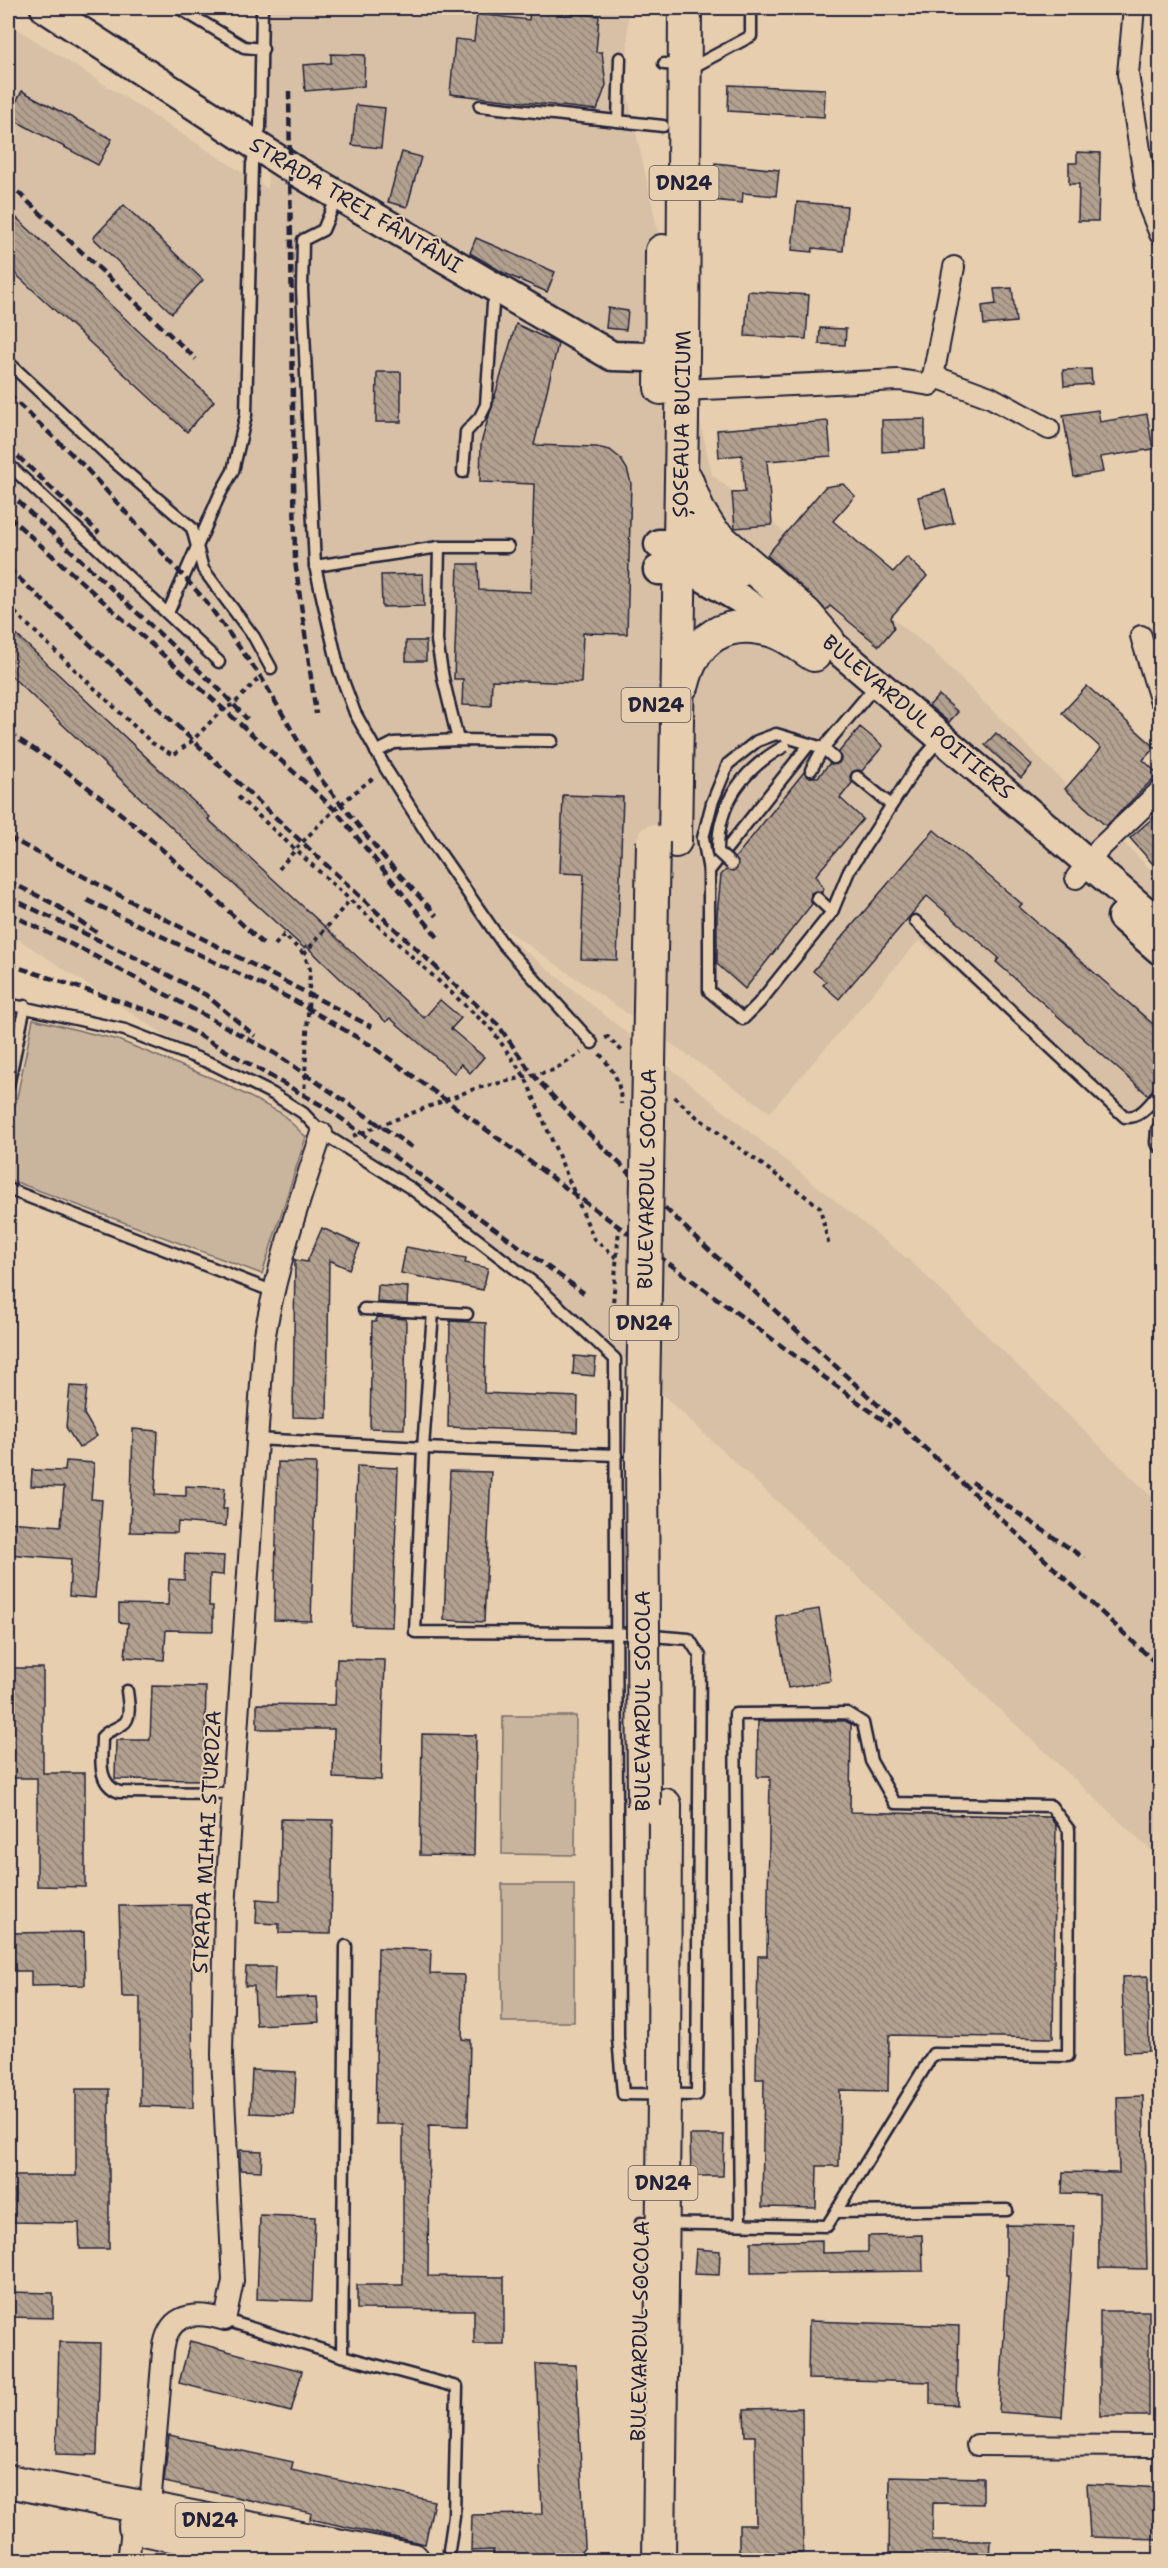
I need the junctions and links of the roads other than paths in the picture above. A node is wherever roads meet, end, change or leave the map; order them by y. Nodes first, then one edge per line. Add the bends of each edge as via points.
1 (45, 8) edge
2 (179, 8) edge
3 (262, 8) edge
4 (665, 8) edge
5 (685, 8) edge
6 (1134, 8) edge
7 (751, 12) dead end
8 (263, 49) junction
9 (620, 58) dead end
10 (674, 64) junction
11 (480, 106) dead end
12 (618, 121) junction
13 (663, 126) junction
14 (256, 146) junction
15 (338, 195) junction
16 (1161, 234) edge
17 (954, 267) dead end
18 (499, 290) junction
19 (672, 358) junction
20 (8, 362) edge
21 (933, 376) junction
22 (682, 390) junction
23 (1049, 429) dead end
24 (8, 464) edge
25 (681, 465) junction
26 (463, 472) dead end
27 (199, 547) junction
28 (439, 547) junction
29 (508, 547) dead end
30 (669, 557) junction
31 (315, 566) junction
32 (168, 613) junction
33 (1141, 636) dead end
34 (821, 648) junction
35 (219, 662) dead end
36 (271, 668) road end
37 (871, 691) junction
38 (1161, 699) edge
39 (677, 705) junction
40 (458, 740) junction
41 (552, 741) dead end
42 (935, 745) junction
43 (815, 747) junction
44 (376, 752) junction
45 (834, 758) dead end
46 (811, 770) dead end
47 (857, 777) dead end
48 (1161, 791) edge
49 (891, 805) junction
50 (664, 841) junction
51 (731, 864) dead end
52 (1083, 870) junction
53 (709, 871) junction
54 (817, 898) dead end
55 (832, 912) junction
56 (1159, 920) edge
57 (915, 921) dead end
58 (1161, 950) edge
59 (8, 1004) edge
60 (25, 1006) junction
61 (592, 1043) road end
62 (10, 1062) edge
63 (8, 1086) edge
64 (1161, 1092) edge
65 (1161, 1126) edge
66 (330, 1137) junction
67 (1161, 1147) edge
68 (8, 1190) edge
69 (272, 1291) junction
70 (364, 1309) dead end
71 (433, 1312) junction
72 (467, 1314) dead end
73 (256, 1439) junction
74 (423, 1448) junction
75 (616, 1455) junction
76 (615, 1633) junction
77 (127, 1690) dead end
78 (233, 1793) junction
79 (346, 1946) dead end
80 (654, 2095) junction
81 (1007, 2210) dead end
82 (836, 2212) junction
83 (652, 2223) junction
84 (740, 2223) junction
85 (225, 2320) junction
86 (342, 2356) junction
87 (977, 2445) dead end
88 (1161, 2446) edge
89 (8, 2481) edge
90 (8, 2501) edge
91 (138, 2513) junction
92 (449, 2550) dead end
93 (128, 2560) edge
94 (285, 2560) edge
95 (413, 2560) edge
96 (638, 2560) edge
97 (659, 2560) edge

1 - 14 main road, STRADA TREI FÂNTÂNI
2 - 8 lane via 244,47
3 - 8 lane
4 - 10 main road, ȘOSEAUA BUCIUM / DN24
5 - 10 main road, ȘOSEAUA BUCIUM / DN24
6 - 16 street via 1128,74 1149,207
7 - 10 lane via 751,36 695,66
8 - 14 lane
9 - 12 lane
10 - 13 main road, ȘOSEAUA BUCIUM / DN24
10 - 19 main road, ȘOSEAUA BUCIUM / DN24
11 - 12 lane
12 - 13 lane
13 - 19 main road, ȘOSEAUA BUCIUM / DN24
14 - 15 main road, STRADA TREI FÂNTÂNI
14 - 27 lane via 252,164 246,415 233,471
15 - 18 main road, STRADA TREI FÂNTÂNI
15 - 31 lane via 323,230 303,240
17 - 21 street
18 - 19 main road, STRADA TREI FÂNTÂNI via 612,356
18 - 26 lane via 493,304 486,405 466,432
19 - 22 main road, ȘOSEAUA BUCIUM / DN24
19 - 30 main road, ȘOSEAUA BUCIUM / DN24
20 - 27 lane via 192,528
21 - 22 street via 930,384 899,380
21 - 23 street via 990,397
22 - 25 main road, ȘOSEAUA BUCIUM / DN24
24 - 32 lane
25 - 30 main road, ȘOSEAUA BUCIUM / DN24
25 - 34 main road via 711,532 805,613
27 - 32 lane
27 - 36 lane via 203,569 254,637
28 - 29 lane
28 - 31 lane
28 - 40 lane via 437,641
30 - 34 main road, BULEVARDUL POITIERS
30 - 39 main road, ȘOSEAUA BUCIUM / DN24
30 - 50 main road, ȘOSEAUA BUCIUM / DN24
31 - 44 lane via 339,670 355,713
32 - 35 lane
33 - 38 street
34 - 37 main road, BULEVARDUL POITIERS
34 - 39 main road via 775,631 743,626 721,630 701,644 686,672
37 - 42 main road, BULEVARDUL POITIERS
37 - 43 lane
39 - 50 main road, ȘOSEAUA BUCIUM / DN24
40 - 41 lane
40 - 44 lane via 394,744
42 - 49 lane
42 - 52 main road, BULEVARDUL POITIERS
43 - 45 lane
43 - 46 lane
43 - 51 lane, bridge via 785,746 748,770 736,787 718,833 718,852
43 - 53 lane
43 - 53 lane via 776,734 757,741 728,764 711,803 703,838
44 - 61 lane via 503,944
47 - 49 lane
48 - 52 street
49 - 55 lane via 849,871
50 - 80 main road, BULEVARDUL SOCOLA / DN24
52 - 56 main road, BULEVARDUL POITIERS
52 - 58 main road, BULEVARDUL POITIERS
53 - 55 lane via 709,991 743,1019
54 - 55 lane
57 - 64 lane via 1125,1117 1134,1118 1143,1112
59 - 60 lane
60 - 62 lane
60 - 66 lane via 125,1030 215,1065 273,1094
62 - 63 lane
65 - 67 lane via 1156,1143
66 - 69 street, STRADA MIHAI STURDZA
66 - 75 lane via 412,1189 535,1284 615,1359
68 - 69 lane
69 - 73 street, STRADA MIHAI STURDZA
70 - 71 lane
71 - 72 lane
71 - 74 lane
73 - 74 lane
73 - 78 street, STRADA MIHAI STURDZA
74 - 75 lane
74 - 76 lane via 415,1632
75 - 76 lane
76 - 80 lane via 618,2038 623,2094
76 - 80 lane via 689,1640 700,1656 697,2095
77 - 78 lane via 128,1719 102,1737 102,1779 110,1788 119,1792
78 - 85 street, STRADA MIHAI STURDZA via 225,1908 222,2055 232,2281
79 - 86 lane
80 - 83 main road, BULEVARDUL SOCOLA / DN24
81 - 82 lane
82 - 84 lane via 827,2226
82 - 84 lane via 933,2054 1068,2056 1069,1830 1051,1806 895,1803 871,1761 863,1723 847,1713 735,1714
83 - 84 lane
83 - 96 main road, BULEVARDUL SOCOLA / DN24
83 - 97 main road, BULEVARDUL SOCOLA / DN24
85 - 86 lane
85 - 91 street via 205,2314 185,2317 168,2330 162,2352 152,2494
86 - 92 lane via 457,2387 454,2516
87 - 88 street
89 - 91 main road, DN24
90 - 91 main road, DN24
91 - 93 street
91 - 94 main road, DN24
91 - 95 main road, DN24

